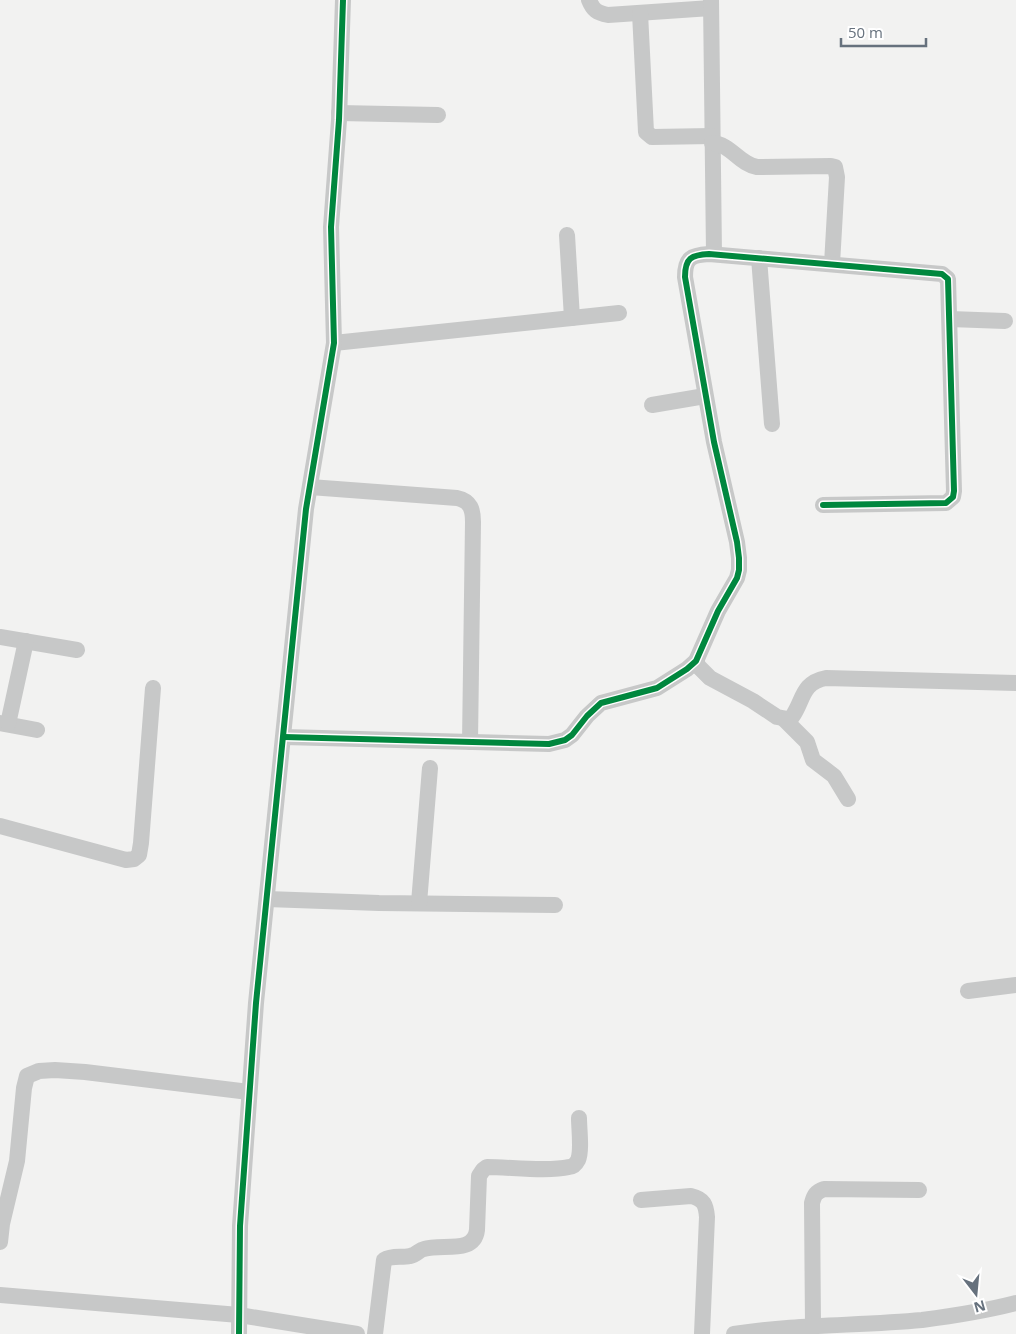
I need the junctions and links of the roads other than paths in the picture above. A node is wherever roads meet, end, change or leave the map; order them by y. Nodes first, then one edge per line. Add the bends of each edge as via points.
1 (343, 0) edge
2 (589, 0) edge
3 (711, 4) edge
4 (640, 13) junction
5 (339, 113) junction
6 (438, 115) dead end
7 (712, 139) junction
8 (567, 235) dead end
9 (714, 254) junction
10 (759, 258) junction
11 (832, 264) junction
12 (618, 313) dead end
13 (572, 318) junction
14 (950, 319) junction
15 (1005, 321) dead end
16 (334, 344) junction
17 (705, 396) junction
18 (652, 405) dead end
19 (772, 424) dead end
20 (310, 487) junction
21 (823, 505) dead end
22 (0, 637) edge
23 (26, 641) junction
24 (77, 650) dead end
25 (696, 661) junction
26 (1016, 683) edge
27 (153, 688) dead end
28 (784, 719) junction
29 (4, 723) edge
30 (37, 730) dead end
31 (284, 737) junction
32 (470, 742) junction
33 (430, 768) dead end
34 (848, 799) dead end
35 (0, 826) edge
36 (267, 899) junction
37 (419, 903) junction
38 (555, 905) dead end
39 (1016, 985) edge
40 (968, 991) dead end
41 (250, 1092) junction
42 (579, 1118) dead end
43 (919, 1190) dead end
44 (641, 1200) dead end
45 (0, 1242) edge
46 (0, 1295) edge
47 (1016, 1303) edge
48 (239, 1315) junction
49 (807, 1329) edge
50 (240, 1334) edge
51 (357, 1334) edge
52 (375, 1334) edge
53 (702, 1334) edge
54 (734, 1334) edge

1 - 5 street
2 - 4 street via 592,9 599,13
3 - 4 street
3 - 7 street
4 - 7 street via 646,132 652,137
5 - 6 street
5 - 16 street via 331,228
7 - 9 street
7 - 11 street via 745,163 757,167 835,168
8 - 13 street
9 - 10 street
9 - 17 street via 693,256 685,267
10 - 11 street
10 - 19 street
11 - 14 street via 946,275
12 - 13 street
13 - 16 street
14 - 15 street
14 - 21 street via 953,497 946,503
16 - 20 street
17 - 18 street
17 - 25 street via 737,542 739,570
20 - 31 street
20 - 32 street via 458,498 469,503 473,514
22 - 23 street
23 - 24 street
23 - 29 street
25 - 28 street via 710,678
25 - 32 street via 657,688 601,703 564,740 549,744
26 - 28 street via 826,678 812,683 792,717
27 - 35 street via 139,856 120,859
28 - 34 street via 806,742 814,760 834,776
29 - 30 street
31 - 32 street
31 - 36 street
33 - 37 street
36 - 37 street
36 - 41 street
37 - 38 street
39 - 40 street
41 - 45 street via 85,1072 55,1070 32,1073 27,1076 24,1088 16,1161
41 - 48 street via 240,1226
42 - 52 street via 579,1154 574,1166 483,1170 479,1176 474,1241 463,1246 423,1249 411,1256 384,1260
43 - 49 street via 824,1189 814,1195
44 - 53 street via 691,1196 706,1206
46 - 48 street
47 - 49 street via 920,1320
48 - 50 street
48 - 51 street
49 - 54 street

